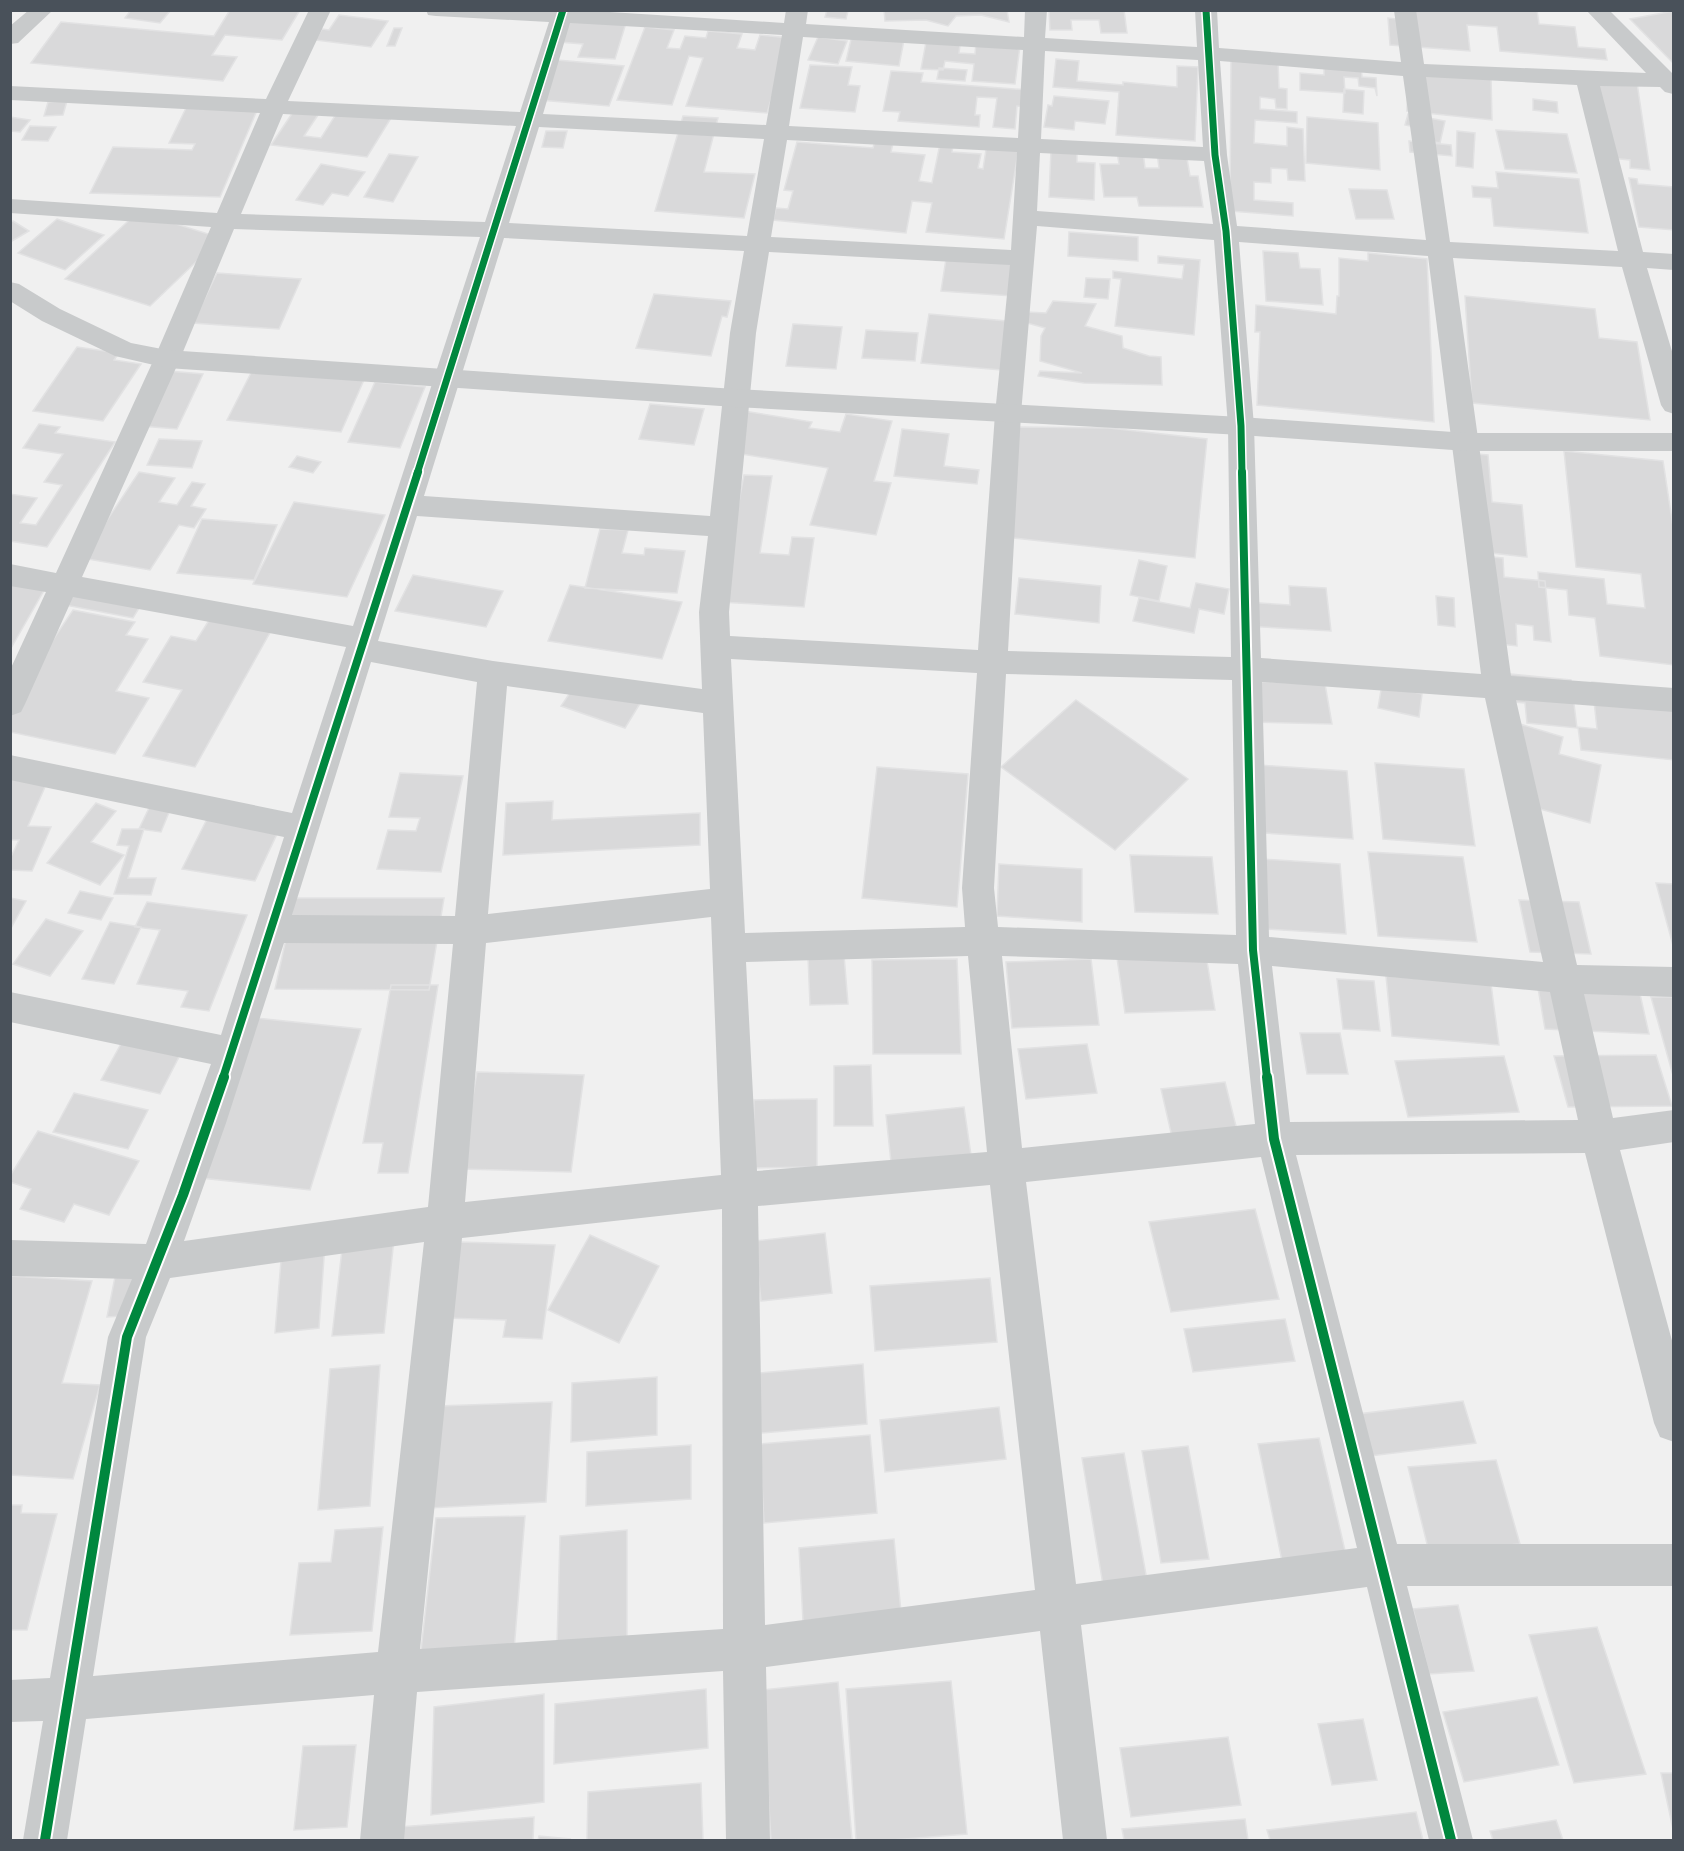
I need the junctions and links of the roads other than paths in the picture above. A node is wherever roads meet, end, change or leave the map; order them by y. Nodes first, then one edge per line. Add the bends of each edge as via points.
1 (43, 10) edge
2 (320, 10) edge
3 (436, 10) edge
4 (1036, 10) edge
5 (1206, 10) edge
6 (1405, 10) edge
7 (1604, 12) edge
8 (562, 13) edge
9 (795, 20) edge
10 (10, 38) edge
11 (1035, 43) junction
12 (1210, 54) junction
13 (1413, 70) junction
14 (1587, 79) junction
15 (1670, 84) edge
16 (10, 93) edge
17 (275, 105) junction
18 (528, 121) junction
19 (775, 134) junction
20 (1029, 144) junction
21 (1215, 155) junction
22 (10, 206) edge
23 (1024, 218) junction
24 (226, 221) junction
25 (495, 230) junction
26 (1226, 231) junction
27 (758, 244) junction
28 (1440, 249) junction
29 (1023, 258) junction
30 (1632, 259) junction
31 (1674, 262) edge
32 (10, 290) edge
33 (167, 359) junction
34 (450, 378) junction
35 (735, 398) junction
36 (1674, 405) edge
37 (1008, 414) junction
38 (1241, 426) junction
39 (1467, 442) junction
40 (1674, 442) edge
41 (407, 505) junction
42 (721, 527) junction
43 (10, 575) edge
44 (63, 585) junction
45 (362, 644) junction
46 (716, 647) junction
47 (991, 662) junction
48 (1248, 669) junction
49 (493, 674) junction
50 (1498, 688) junction
51 (1674, 700) edge
52 (718, 704) junction
53 (10, 705) edge
54 (10, 767) edge
55 (303, 828) junction
56 (728, 902) junction
57 (270, 929) junction
58 (472, 930) junction
59 (984, 940) junction
60 (730, 948) junction
61 (1253, 950) junction
62 (1564, 979) junction
63 (1674, 982) edge
64 (10, 1007) edge
65 (232, 1053) junction
66 (1674, 1126) edge
67 (1599, 1136) junction
68 (1274, 1139) junction
69 (1006, 1167) junction
70 (740, 1190) junction
71 (445, 1222) junction
72 (10, 1258) edge
73 (159, 1262) junction
74 (1674, 1424) edge
75 (1381, 1565) junction
76 (1674, 1565) edge
77 (1056, 1608) junction
78 (744, 1649) junction
79 (397, 1672) junction
80 (68, 1699) junction
81 (10, 1701) edge
82 (45, 1840) edge
83 (382, 1840) edge
84 (748, 1840) edge
85 (1085, 1840) edge
86 (1451, 1840) edge

1 - 10 street
2 - 17 street
3 - 8 street
4 - 11 street
5 - 12 street
6 - 13 street
7 - 15 street
8 - 9 street
8 - 18 street
9 - 11 street
9 - 19 street
11 - 12 street
11 - 20 street
12 - 13 street
12 - 21 street
13 - 14 street
13 - 28 street
14 - 15 street
14 - 30 street
16 - 17 street
17 - 18 street
17 - 24 street
18 - 19 street
18 - 25 street
19 - 20 street
19 - 27 street
20 - 21 street
20 - 23 street
21 - 26 street
22 - 24 street
23 - 26 street
23 - 29 street
24 - 25 street
24 - 33 street
25 - 27 street
25 - 34 street
26 - 28 street
26 - 38 street
27 - 29 street
27 - 35 street
28 - 30 street
28 - 39 street
29 - 37 street
30 - 31 street
30 - 36 street
32 - 33 street via 51,315 124,350
33 - 34 street
33 - 44 street
34 - 35 street
34 - 41 street
35 - 37 street
35 - 42 street
37 - 38 street
37 - 47 street
38 - 39 street
38 - 48 street
39 - 40 street
39 - 50 street
41 - 42 street
41 - 45 street
42 - 46 street via 714,612
43 - 44 street
44 - 45 street
44 - 53 street
45 - 49 street
45 - 55 street
46 - 47 street
46 - 52 street
47 - 48 street
47 - 59 street via 978,888
48 - 50 street
48 - 61 street
49 - 52 street
49 - 58 street
50 - 51 street
50 - 62 street
52 - 56 street
54 - 55 street
55 - 57 street
56 - 58 street
56 - 60 street
57 - 58 street
57 - 65 street
58 - 71 street
59 - 60 street
59 - 61 street
59 - 69 street
60 - 70 street
61 - 62 street
61 - 68 street
62 - 63 street
62 - 67 street
64 - 65 street
65 - 73 street
66 - 67 street
67 - 68 street
67 - 74 street
68 - 69 street
68 - 75 street
69 - 70 street
69 - 77 street
70 - 71 street
70 - 78 street
71 - 73 street
71 - 79 street
72 - 73 street
73 - 80 street via 128,1337
75 - 76 street
75 - 77 street
75 - 86 street
77 - 78 street
77 - 85 street
78 - 79 street
78 - 84 street
79 - 80 street
79 - 83 street
80 - 81 street
80 - 82 street

